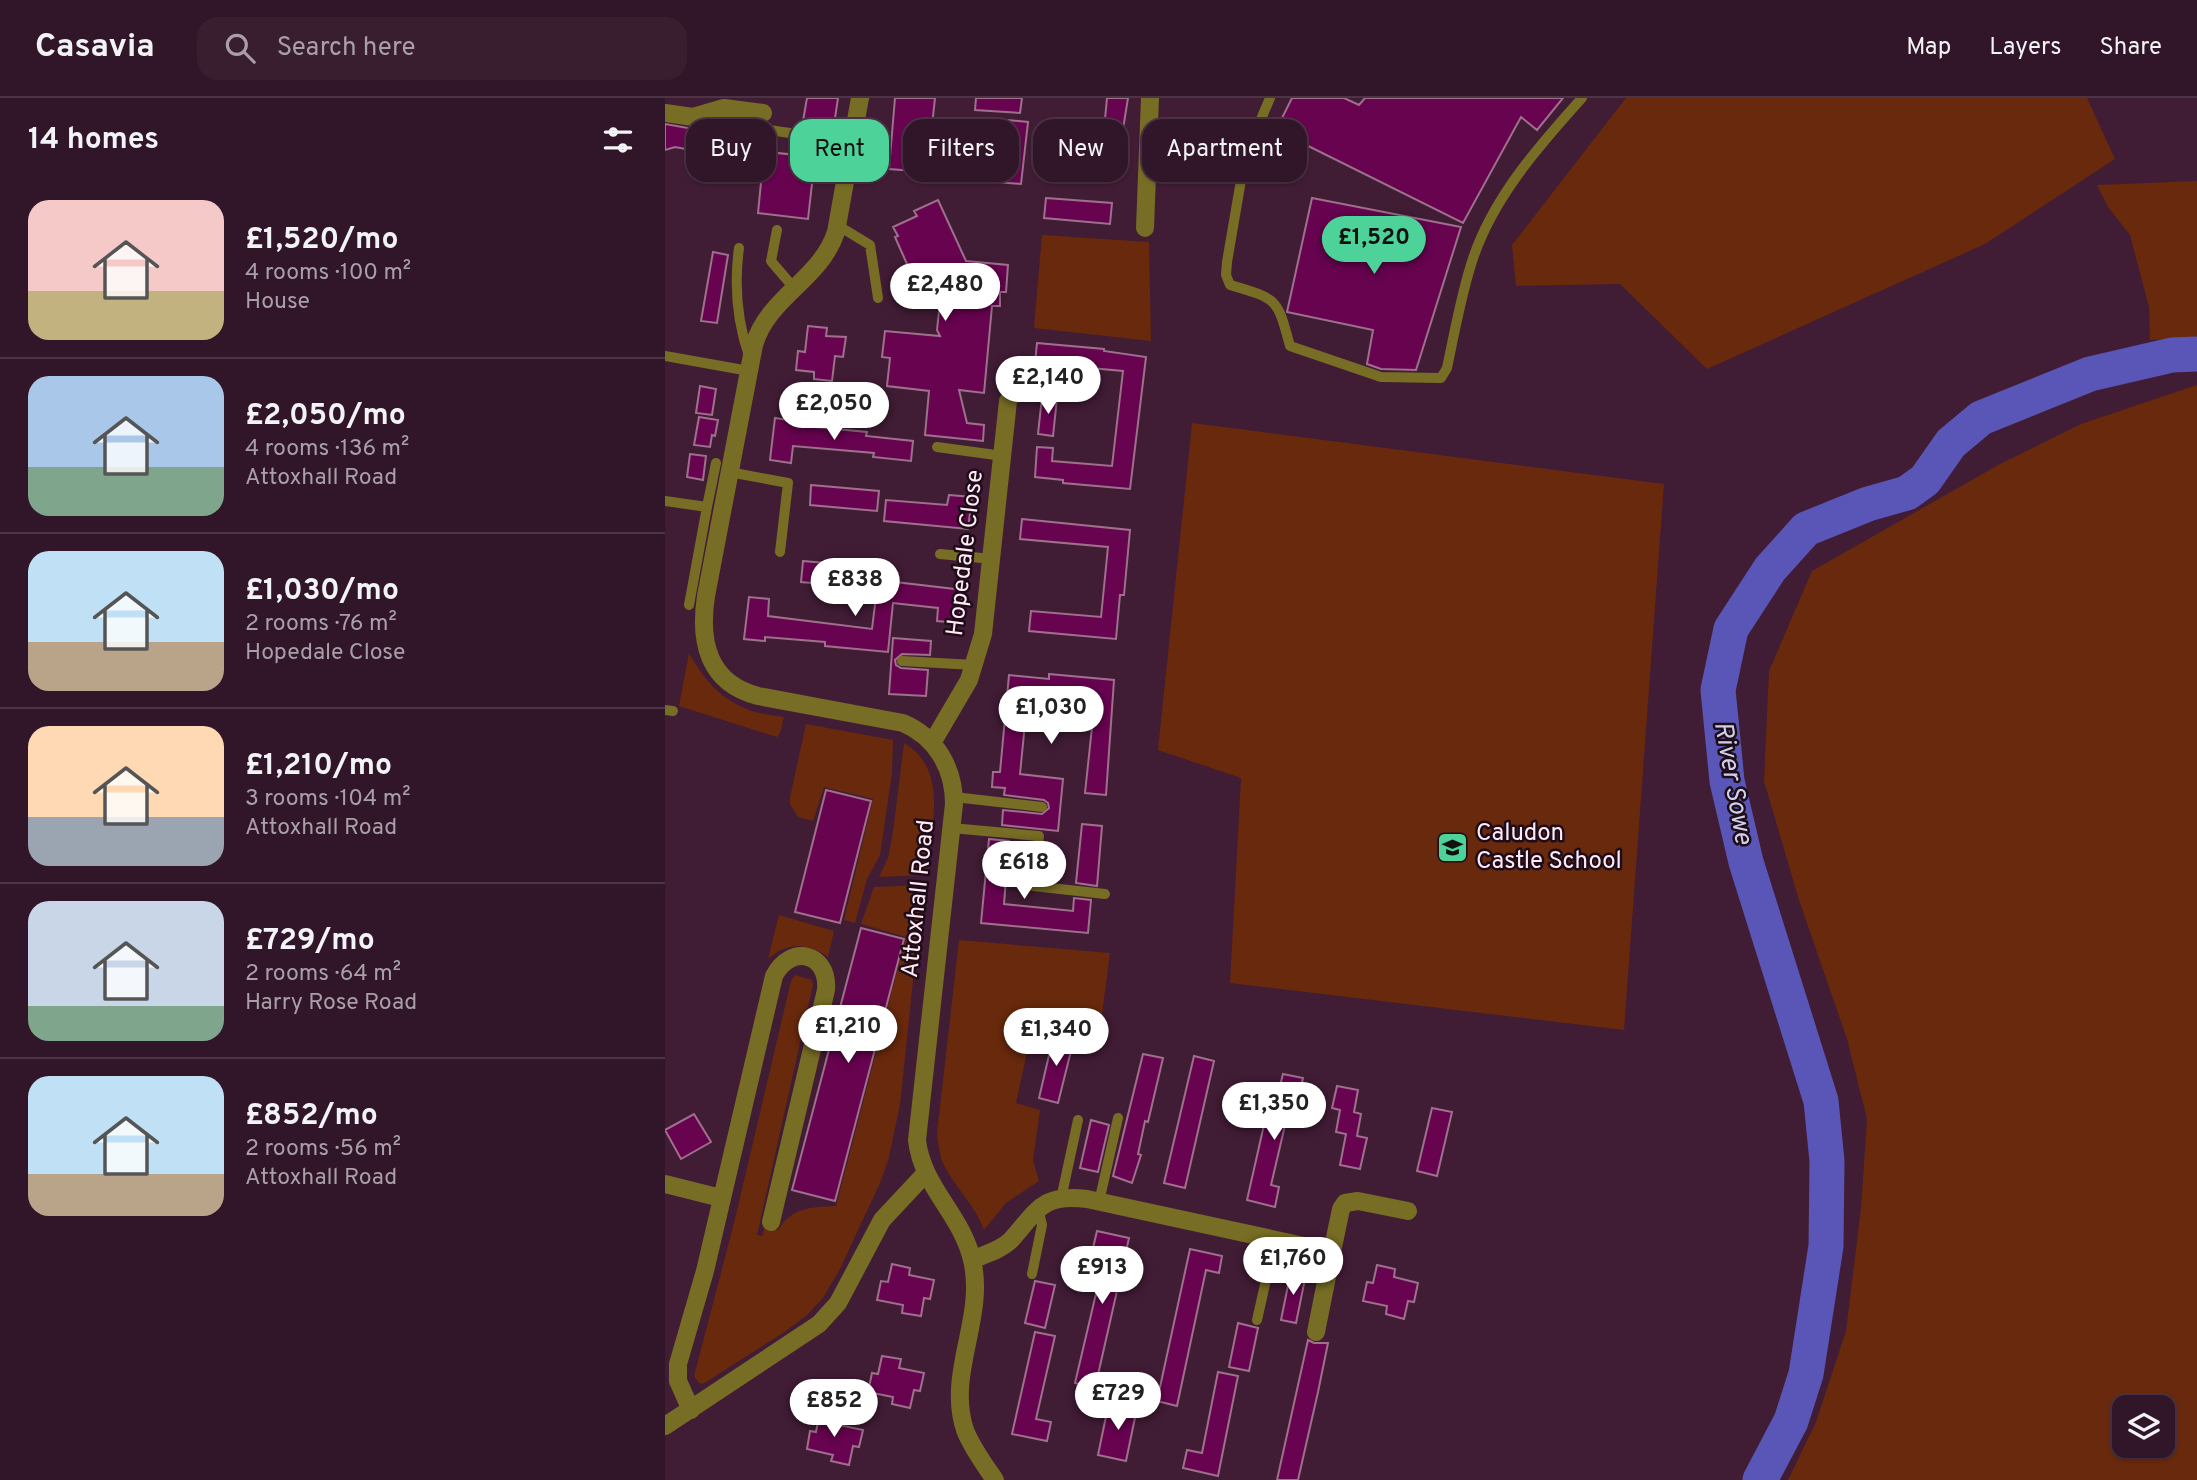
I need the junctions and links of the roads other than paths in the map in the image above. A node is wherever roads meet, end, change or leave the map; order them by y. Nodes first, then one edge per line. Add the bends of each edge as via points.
1 (860, 98) edge
2 (1150, 98) edge
3 (1270, 98) edge
4 (1582, 98) edge
5 (665, 113) edge
6 (760, 119) edge
7 (856, 119) edge
8 (845, 182) edge
9 (837, 225) junction
10 (1145, 228) dead end
11 (776, 229) dead end
12 (739, 248) dead end
13 (795, 288) junction
14 (878, 298) dead end
15 (665, 356) edge
16 (750, 365) junction
17 (1075, 392) dead end
18 (1008, 401) joint
19 (937, 447) dead end
20 (1003, 456) junction
21 (723, 468) junction
22 (665, 501) edge
23 (707, 507) junction
24 (780, 552) dead end
25 (940, 554) dead end
26 (992, 559) junction
27 (689, 605) dead end
28 (902, 661) dead end
29 (975, 665) junction
30 (932, 743) junction
31 (954, 797) junction
32 (1042, 807) dead end
33 (951, 828) junction
34 (1105, 894) dead end
35 (1118, 1118) dead end
36 (1078, 1120) dead end
37 (925, 1174) junction
38 (665, 1184) edge
39 (721, 1198) junction
40 (1061, 1199) junction
41 (1099, 1202) junction
42 (1038, 1208) junction
43 (1408, 1211) dead end
44 (771, 1222) dead end
45 (1275, 1240) junction
46 (1332, 1252) junction
47 (972, 1260) junction
48 (1032, 1274) dead end
49 (1257, 1320) dead end
50 (1316, 1332) dead end
51 (691, 1410) junction
52 (665, 1426) edge
53 (995, 1480) edge

1 - 7 street, Attoxhall Road
2 - 10 street
3 - 4 lane via 1245,157 1227,262 1228,282 1268,296 1280,308 1290,346 1381,377 1441,377 1447,368 1470,266 1494,214 1529,158
5 - 6 street via 693,117 724,107
8 - 9 street, Attoxhall Road
9 - 13 street, Attoxhall Road via 829,250
9 - 14 lane via 870,245
11 - 13 lane via 771,261
12 - 16 lane via 735,278 739,327
13 - 16 street, Attoxhall Road via 763,321
15 - 16 lane
16 - 21 street, Attoxhall Road
17 - 18 lane via 1043,388
18 - 20 street, Hopedale Close
19 - 20 lane
20 - 26 street, Hopedale Close
21 - 23 lane
21 - 24 lane via 788,483
21 - 30 street, Attoxhall Road via 702,623 715,669 746,693 886,718 913,727
22 - 23 lane
23 - 27 lane
25 - 26 lane
26 - 29 street, Hopedale Close
28 - 29 lane
29 - 30 street, Hopedale Close
30 - 31 street, Attoxhall Road via 949,771
31 - 32 lane
31 - 33 street, Attoxhall Road
33 - 34 lane via 1039,836 1033,886
33 - 37 street, Attoxhall Road via 918,1129
35 - 41 lane
36 - 40 lane
37 - 47 street via 963,1234
37 - 51 street via 882,1220 825,1319
38 - 39 street
39 - 44 street via 774,976 781,963 810,957 822,965 827,977
39 - 51 street via 678,1364 680,1388
40 - 41 street
40 - 42 street
41 - 45 street
42 - 47 street via 1000,1249
42 - 48 lane via 1042,1225
43 - 46 street via 1358,1201 1345,1203
45 - 46 street
45 - 49 lane
46 - 50 street
47 - 53 street via 974,1305 960,1405 971,1442
51 - 52 street

